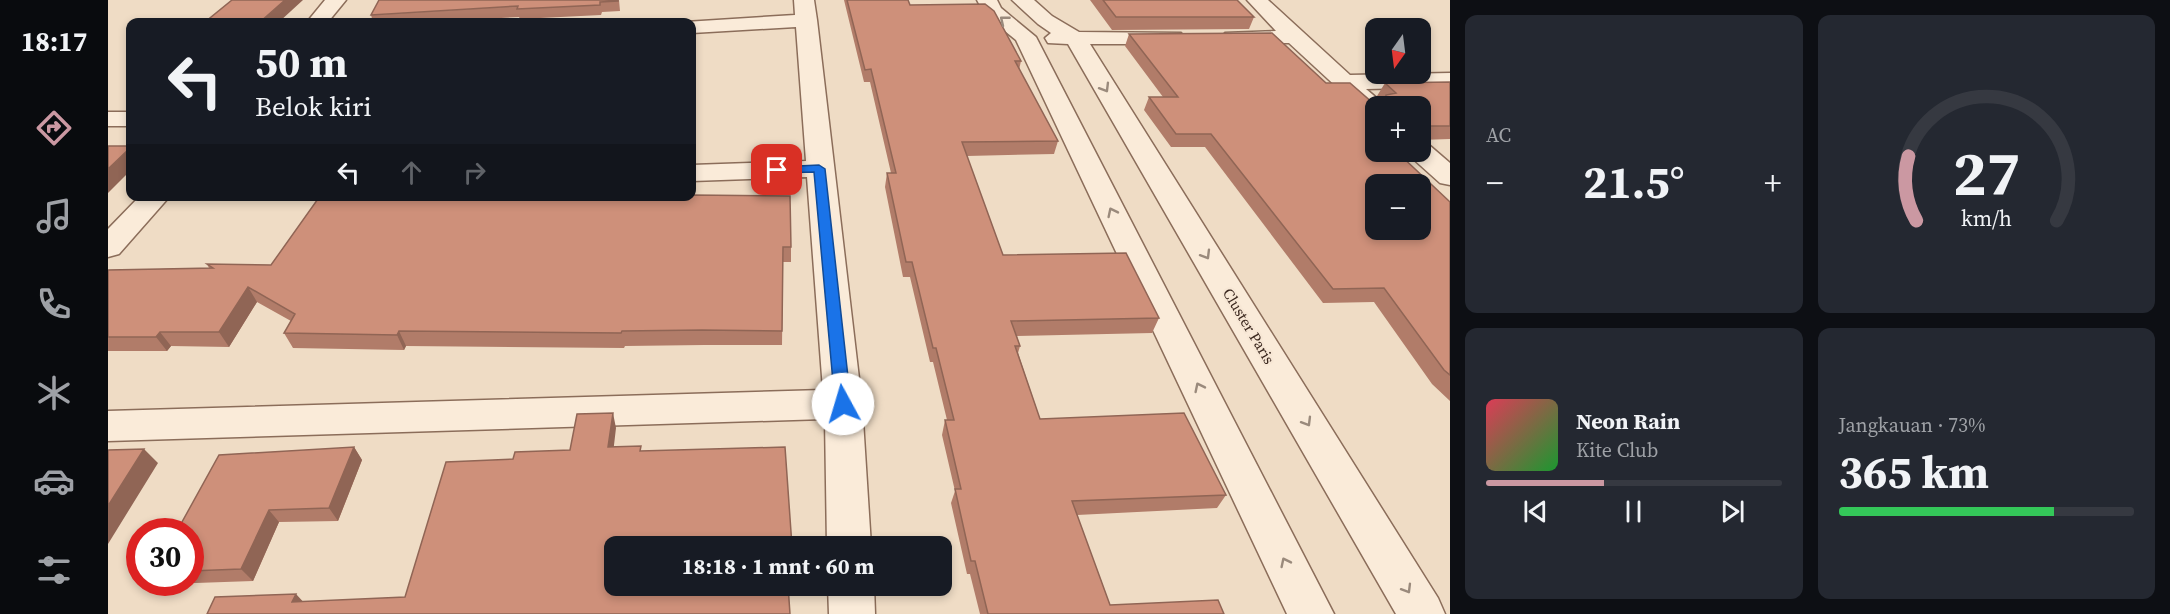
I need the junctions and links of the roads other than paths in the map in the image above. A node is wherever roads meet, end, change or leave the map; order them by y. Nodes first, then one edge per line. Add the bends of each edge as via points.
1 (336, 0) edge
2 (987, 0) edge
3 (1022, 0) edge
4 (1257, 0) edge
5 (806, 10) edge
6 (320, 18) edge
7 (696, 26) edge
8 (1024, 37) junction
9 (1075, 38) junction
10 (1190, 38) edge
11 (1213, 38) edge
12 (1294, 38) junction
13 (1450, 80) edge
14 (1344, 82) junction
15 (1365, 100) edge
16 (108, 119) edge
17 (126, 119) edge
18 (1431, 161) edge
19 (819, 169) junction
20 (696, 172) edge
21 (1450, 177) edge
22 (151, 201) edge
23 (108, 247) edge
24 (843, 404) junction
25 (108, 426) edge
26 (849, 536) edge
27 (851, 596) edge
28 (852, 614) edge
29 (1311, 614) edge
30 (1422, 614) edge

1 - 6 street
8 -> 2 street via 992,11
3 - 9 street, Cluster Paris
4 - 12 street
5 - 7 street
5 - 19 street
8 - 9 street
29 -> 8 street
9 - 10 street
9 -> 30 street, Cluster Paris
11 - 12 street
12 - 14 street
13 - 14 street
14 - 15 street
16 - 17 street
18 - 21 street
19 - 20 street
19 - 24 street
22 - 23 street
24 - 25 street
24 - 26 street
27 - 28 street

